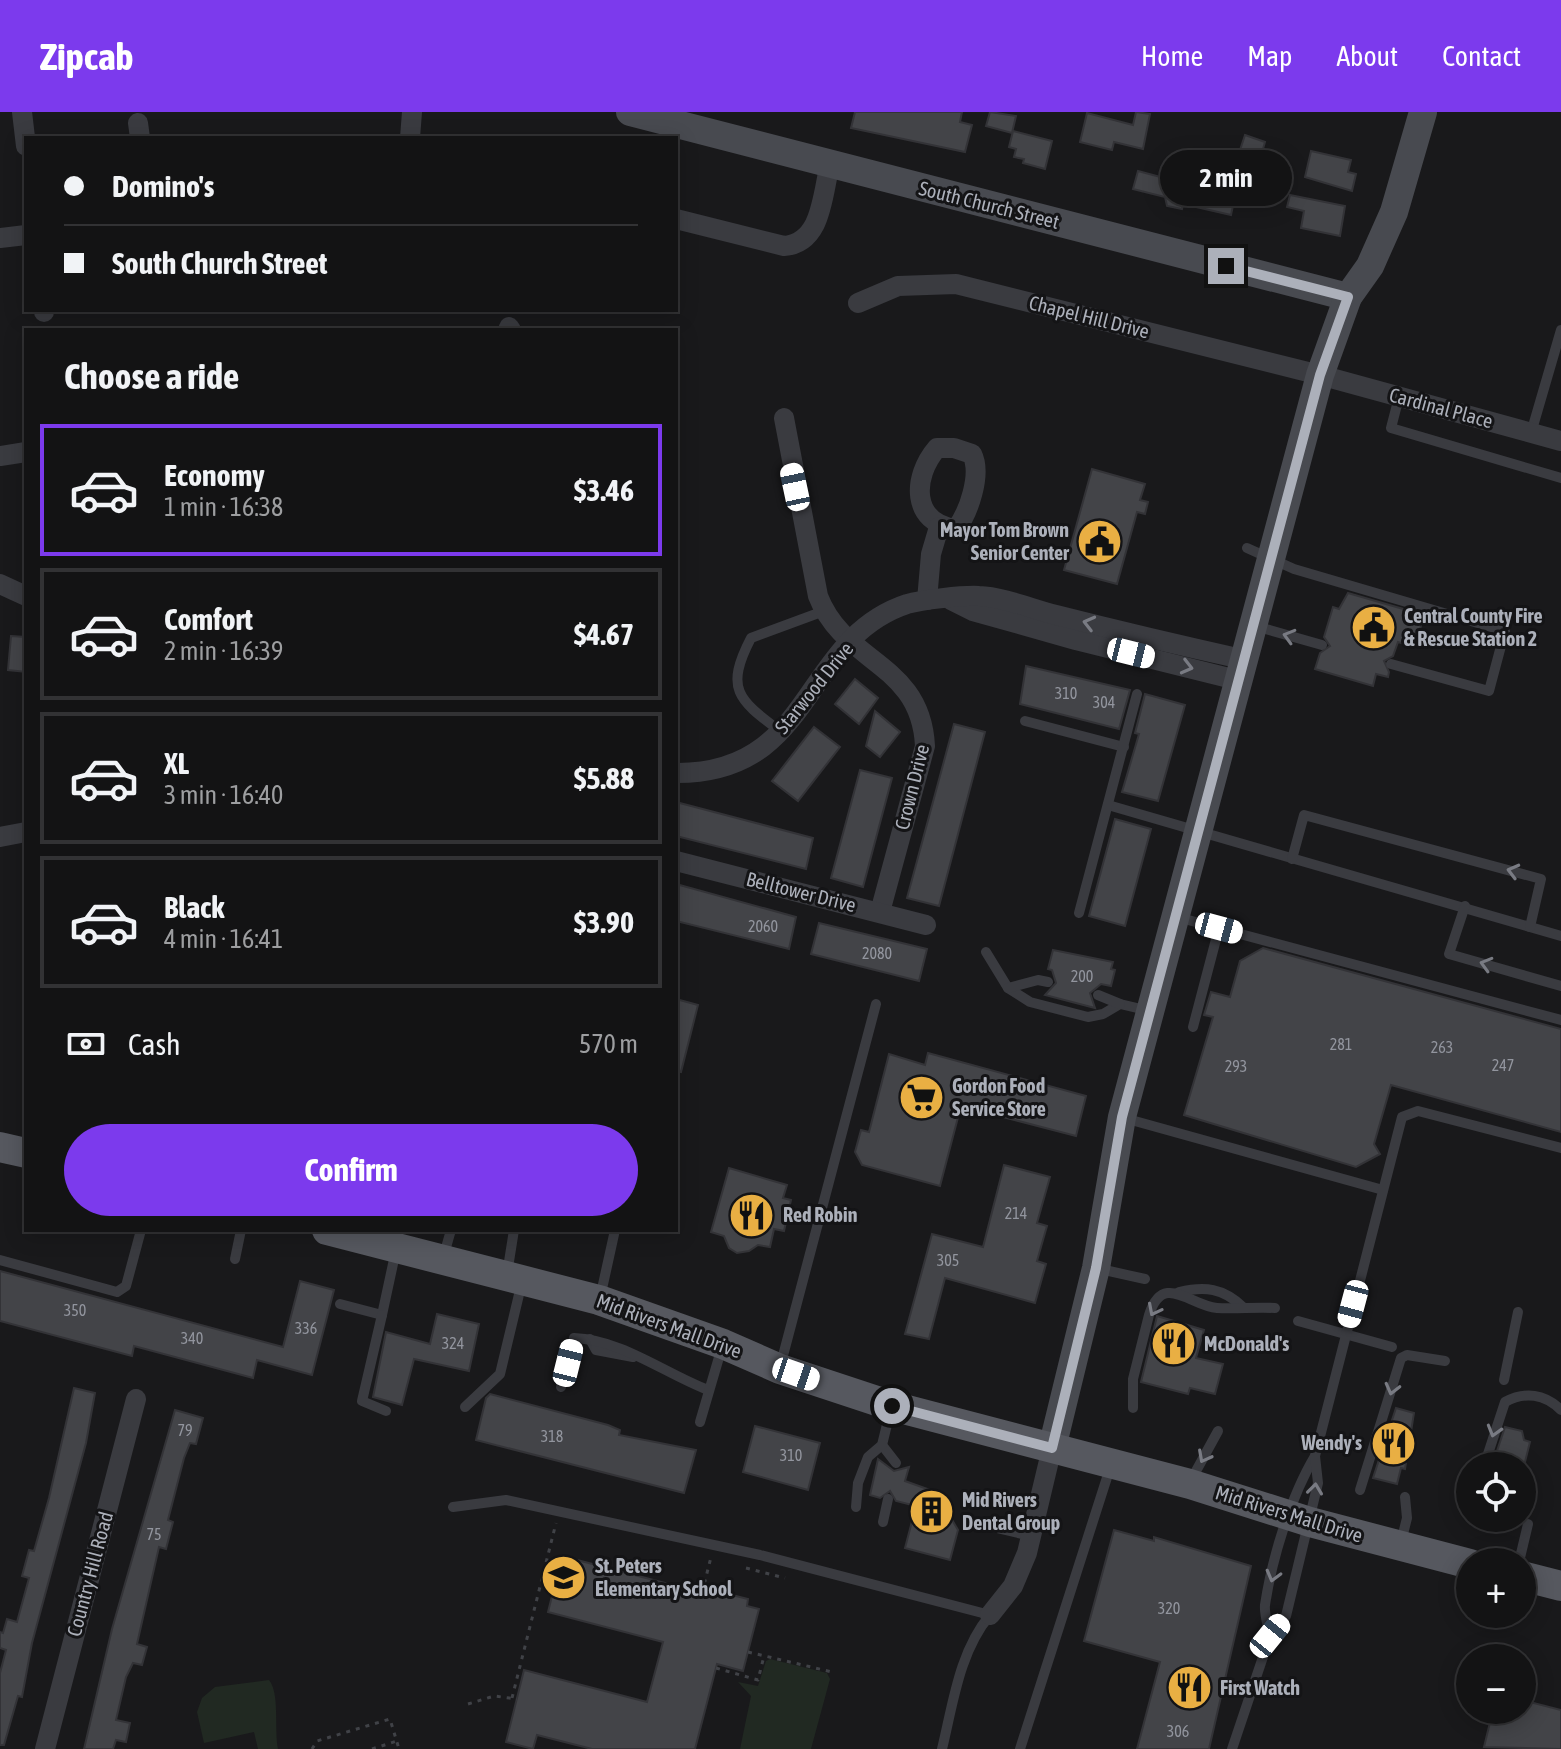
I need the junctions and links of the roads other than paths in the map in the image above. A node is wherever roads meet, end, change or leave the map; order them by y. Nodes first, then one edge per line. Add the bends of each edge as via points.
1 (22, 112) edge
2 (412, 112) edge
3 (630, 112) edge
4 (1423, 112) edge
5 (25, 136) edge
6 (410, 136) edge
7 (830, 164) junction
8 (678, 220) edge
9 (24, 235) edge
10 (0, 238) edge
11 (1348, 297) junction
12 (858, 303) dead end
13 (1561, 330) edge
14 (1320, 375) junction
15 (1399, 397) junction
16 (784, 418) dead end
17 (1531, 433) junction
18 (1561, 441) edge
19 (24, 452) edge
20 (0, 456) edge
21 (1561, 478) edge
22 (939, 527) dead end
23 (1247, 548) dead end
24 (1273, 560) junction
25 (0, 584) edge
26 (24, 595) edge
27 (927, 600) junction
28 (824, 611) junction
29 (1255, 626) junction
30 (851, 642) junction
31 (1322, 645) dead end
32 (1391, 664) dead end
33 (1243, 670) junction
34 (1137, 694) dead end
35 (1025, 721) dead end
36 (780, 731) junction
37 (1124, 747) junction
38 (678, 773) edge
39 (1108, 805) junction
40 (1201, 830) junction
41 (24, 832) edge
42 (0, 837) edge
43 (1292, 859) junction
44 (678, 862) edge
45 (1465, 906) junction
46 (880, 912) junction
47 (1079, 913) dead end
48 (1177, 917) junction
49 (926, 925) dead end
50 (1530, 927) junction
51 (1219, 928) junction
52 (1561, 936) edge
53 (986, 952) dead end
54 (1048, 982) dead end
55 (1561, 986) edge
56 (1008, 988) junction
57 (1098, 995) dead end
58 (876, 1004) dead end
59 (1120, 1004) junction
60 (1152, 1011) junction
61 (1561, 1020) edge
62 (1193, 1027) dead end
63 (1122, 1117) junction
64 (0, 1147) edge
65 (1561, 1148) edge
66 (24, 1153) edge
67 (1383, 1190) junction
68 (140, 1232) edge
69 (241, 1232) edge
70 (335, 1232) edge
71 (450, 1232) edge
72 (514, 1232) edge
73 (615, 1232) edge
74 (396, 1248) junction
75 (235, 1259) dead end
76 (0, 1260) edge
77 (443, 1260) junction
78 (1096, 1268) junction
79 (515, 1278) junction
80 (1145, 1279) dead end
81 (1179, 1292) junction
82 (599, 1300) junction
83 (340, 1304) dead end
84 (1243, 1307) junction
85 (1275, 1308) dead end
86 (1518, 1312) dead end
87 (382, 1315) junction
88 (1298, 1321) dead end
89 (1345, 1333) junction
90 (723, 1344) junction
91 (1392, 1347) dead end
92 (1445, 1361) dead end
93 (780, 1369) junction
94 (1504, 1380) dead end
95 (561, 1387) dead end
96 (708, 1390) junction
97 (136, 1399) dead end
98 (892, 1406) junction
99 (465, 1407) dead end
100 (1133, 1408) dead end
101 (1561, 1410) edge
102 (386, 1411) dead end
103 (700, 1422) dead end
104 (1218, 1431) dead end
105 (882, 1445) junction
106 (1052, 1448) junction
107 (1489, 1452) edge
108 (1315, 1456) junction
109 (896, 1463) dead end
110 (1111, 1463) junction
111 (1190, 1484) junction
112 (1360, 1490) dead end
113 (1405, 1497) dead end
114 (888, 1499) dead end
115 (453, 1507) dead end
116 (856, 1507) dead end
117 (1300, 1519) junction
118 (883, 1522) dead end
119 (988, 1526) dead end
120 (1031, 1536) junction
121 (1400, 1546) junction
122 (1456, 1560) edge
123 (1536, 1580) edge
124 (1561, 1586) edge
125 (990, 1615) junction
126 (1270, 1636) junction
127 (45, 1749) edge
128 (942, 1749) edge
129 (1020, 1749) edge
130 (1232, 1749) edge

1 - 5 street
2 - 6 street
3 - 7 street, South Church Street
4 - 11 street via 1394,212 1370,266
7 - 8 street via 813,233 800,245 784,246
7 - 11 street, South Church Street
9 - 10 street
11 - 14 street
12 - 14 street, Chapel Hill Drive via 898,286 956,284
13 - 17 lane
14 - 15 street, Cardinal Place
14 - 24 street
15 - 17 street, Cardinal Place
15 - 21 lane via 1391,428
16 - 28 street
17 - 18 street, Cardinal Place
19 - 20 street
22 - 27 street
23 - 24 lane
24 - 29 street
24 - 32 lane via 1505,631 1489,691
25 - 26 street
27 - 30 street, Starwood Drive via 895,609
27 - 33 street, Starwood Drive via 979,596
28 - 30 street, Crown Drive
28 - 36 lane via 751,638 740,659 738,693
31 -> 29 lane
29 - 33 street
30 - 36 street, Starwood Drive
30 - 46 street, Crown Drive via 900,680 924,722 925,746
33 - 40 street
34 - 37 lane
35 - 37 lane
36 - 38 street, Starwood Drive via 751,757 727,769
37 - 39 lane
39 - 40 lane
39 - 47 lane
40 - 43 lane
40 - 48 street
41 - 42 street
43 - 45 lane
50 -> 43 lane via 1541,879 1304,815
44 - 46 street, Belltower Drive
45 - 50 lane
55 -> 45 lane via 1449,954
46 - 49 street, Belltower Drive
48 - 51 lane
48 - 60 street
50 - 52 lane
51 - 61 lane
51 - 62 lane
53 - 56 lane
54 - 56 lane
56 - 59 lane via 1030,1002 1088,1017
57 - 59 lane
58 - 93 lane
59 - 60 lane
60 - 63 street
63 - 67 lane
63 - 78 street
64 - 66 main road
65 - 67 lane via 1418,1111 1402,1117
67 - 89 lane
68 - 76 lane via 126,1286 117,1292
69 - 75 lane
70 - 74 main road, Mid Rivers Mall Drive
71 - 77 lane
72 - 79 lane
73 - 82 lane
74 - 77 main road, Mid Rivers Mall Drive
74 - 87 lane
77 - 79 main road, Mid Rivers Mall Drive
78 - 80 lane
78 - 106 street
79 - 82 main road, Mid Rivers Mall Drive
79 - 99 lane via 500,1374
81 - 84 lane via 1214,1308
81 - 84 lane via 1214,1289
81 -> 100 lane via 1164,1294 1152,1305 1133,1379
82 - 90 main road, Mid Rivers Mall Drive
83 - 87 lane
84 - 85 lane
86 - 94 lane
87 - 102 lane via 362,1401
88 - 89 lane
89 - 91 lane
89 - 108 lane
90 - 93 main road, Mid Rivers Mall Drive
90 - 96 lane
92 -> 112 lane via 1401,1358
93 - 98 main road, Mid Rivers Mall Drive
95 - 96 lane via 574,1338 590,1339 596,1350 639,1358
96 - 103 lane
97 - 127 street, Country Hill Road
98 - 105 lane
98 - 106 main road, Mid Rivers Mall Drive
101 -> 107 lane via 1551,1400 1530,1395 1505,1402
104 -> 111 lane
105 - 109 lane
105 - 116 lane via 868,1457
106 - 110 main road, Mid Rivers Mall Drive
106 - 120 street
108 - 117 lane via 1302,1478
117 -> 108 lane via 1318,1483
110 - 111 main road, Mid Rivers Mall Drive
110 - 129 lane
111 - 117 main road, Mid Rivers Mall Drive
113 - 121 lane via 1407,1518
114 - 118 lane
115 - 125 lane via 506,1500 714,1545
117 - 121 main road, Mid Rivers Mall Drive
117 - 126 lane via 1286,1616
117 -> 126 lane via 1264,1608
119 - 120 lane
120 - 125 street via 1013,1586
121 - 122 main road, Mid Rivers Mall Drive
123 - 124 main road
125 - 128 lane via 966,1653
126 - 130 lane

